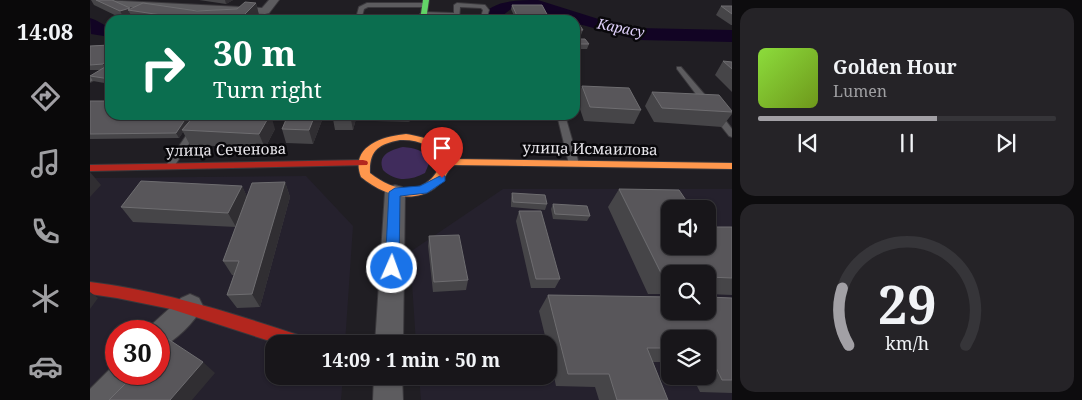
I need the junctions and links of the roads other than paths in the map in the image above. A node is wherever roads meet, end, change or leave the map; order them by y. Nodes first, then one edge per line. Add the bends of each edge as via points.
1 (109, 0) edge
2 (274, 0) edge
3 (424, 10) edge
4 (360, 15) edge
5 (445, 15) edge
6 (457, 15) edge
7 (484, 15) edge
8 (679, 68) dead end
9 (105, 71) edge
10 (90, 80) edge
11 (201, 120) edge
12 (409, 120) edge
13 (562, 120) edge
14 (732, 134) edge
15 (406, 137) junction
16 (447, 162) junction
17 (363, 163) junction
18 (574, 164) junction
19 (170, 166) junction
20 (732, 166) edge
21 (90, 168) edge
22 (395, 192) junction
23 (90, 288) edge
24 (190, 306) junction
25 (170, 325) edge
26 (275, 335) edge
27 (389, 335) edge
28 (114, 385) edge
29 (388, 385) edge
30 (101, 400) edge
31 (388, 400) edge

1 - 2 street via 104,2 265,11
3 - 4 lane via 368,5 361,8
3 - 5 lane
6 - 7 lane via 457,5 483,6
8 - 14 lane
9 - 10 lane
11 - 19 lane
12 - 15 main road
13 - 18 lane
15 - 16 main road via 433,144 442,151
15 - 17 main road via 377,144
16 - 18 main road, улица Исмаилова
16 - 22 main road via 445,173 430,187 414,192
17 - 19 main road, улица Сеченова
17 - 22 main road via 365,174 374,184
18 - 20 main road, улица Исмаилова
19 - 21 main road, улица Сеченова
22 - 27 street
23 - 24 main road via 114,289
24 - 25 street
24 - 26 main road
28 - 30 street
29 - 31 street

